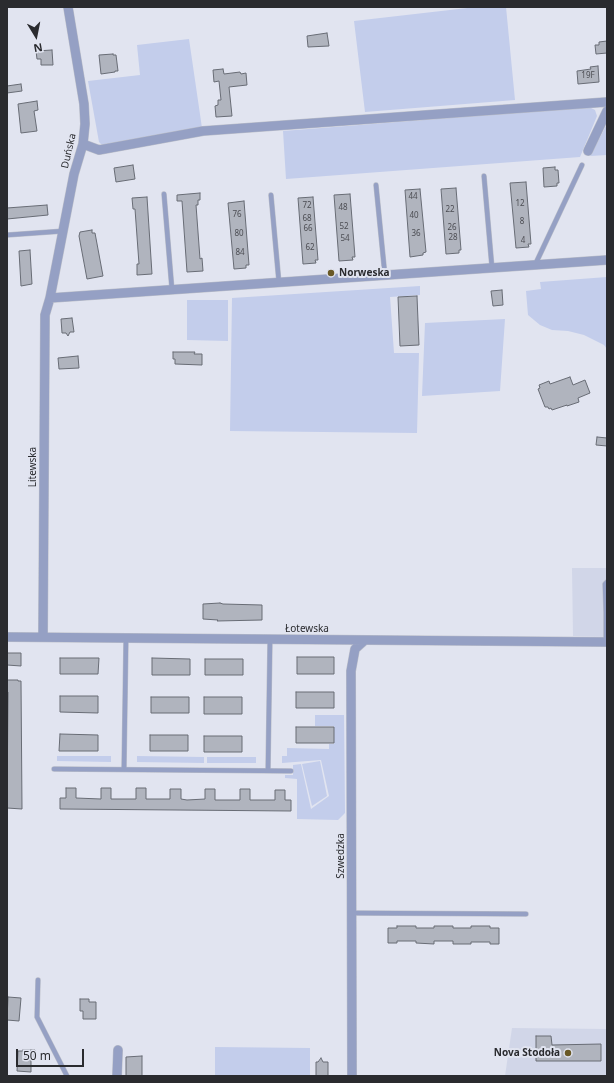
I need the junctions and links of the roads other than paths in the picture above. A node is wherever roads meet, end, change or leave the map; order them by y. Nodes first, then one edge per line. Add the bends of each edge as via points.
1 (68, 7) edge
2 (607, 102) edge
3 (607, 111) edge
4 (82, 144) junction
5 (588, 151) dead end
6 (582, 165) dead end
7 (484, 176) dead end
8 (376, 185) dead end
9 (164, 194) dead end
10 (271, 195) dead end
11 (64, 230) junction
12 (7, 235) edge
13 (607, 260) edge
14 (535, 265) junction
15 (492, 268) junction
16 (385, 276) junction
17 (279, 283) junction
18 (172, 290) junction
19 (50, 298) junction
20 (607, 582) edge
21 (606, 613) edge
22 (7, 637) edge
23 (43, 638) junction
24 (126, 638) junction
25 (270, 640) junction
26 (365, 640) junction
27 (606, 642) edge
28 (54, 769) dead end
29 (124, 769) junction
30 (268, 770) junction
31 (291, 771) dead end
32 (352, 913) junction
33 (526, 914) dead end
34 (38, 980) dead end
35 (118, 1050) dead end
36 (67, 1076) edge
37 (117, 1076) edge
38 (352, 1076) edge

1 - 4 street, Duńska via 84,104
2 - 4 street via 203,131 99,150
3 - 5 street
4 - 11 street, Duńska
6 - 14 lane
7 - 15 lane
8 - 16 lane
9 - 18 lane
10 - 17 lane
11 - 12 lane
11 - 19 street, Duńska
13 - 14 street
14 - 15 street
15 - 16 street
16 - 17 street
17 - 18 street
18 - 19 street
19 - 23 street, Litewska via 45,315
20 - 21 lane
21 - 27 lane
22 - 23 street, Łotewska
23 - 24 street, Łotewska
24 - 25 street, Łotewska
24 - 29 lane
25 - 26 street, Łotewska
25 - 30 lane
26 - 27 street, Łotewska
26 - 32 street, Szwedzka via 355,649 350,671
28 - 29 lane
29 - 30 lane
30 - 31 lane
32 - 33 lane
32 - 38 street, Szwedzka
34 - 36 lane via 38,1017
35 - 37 street

